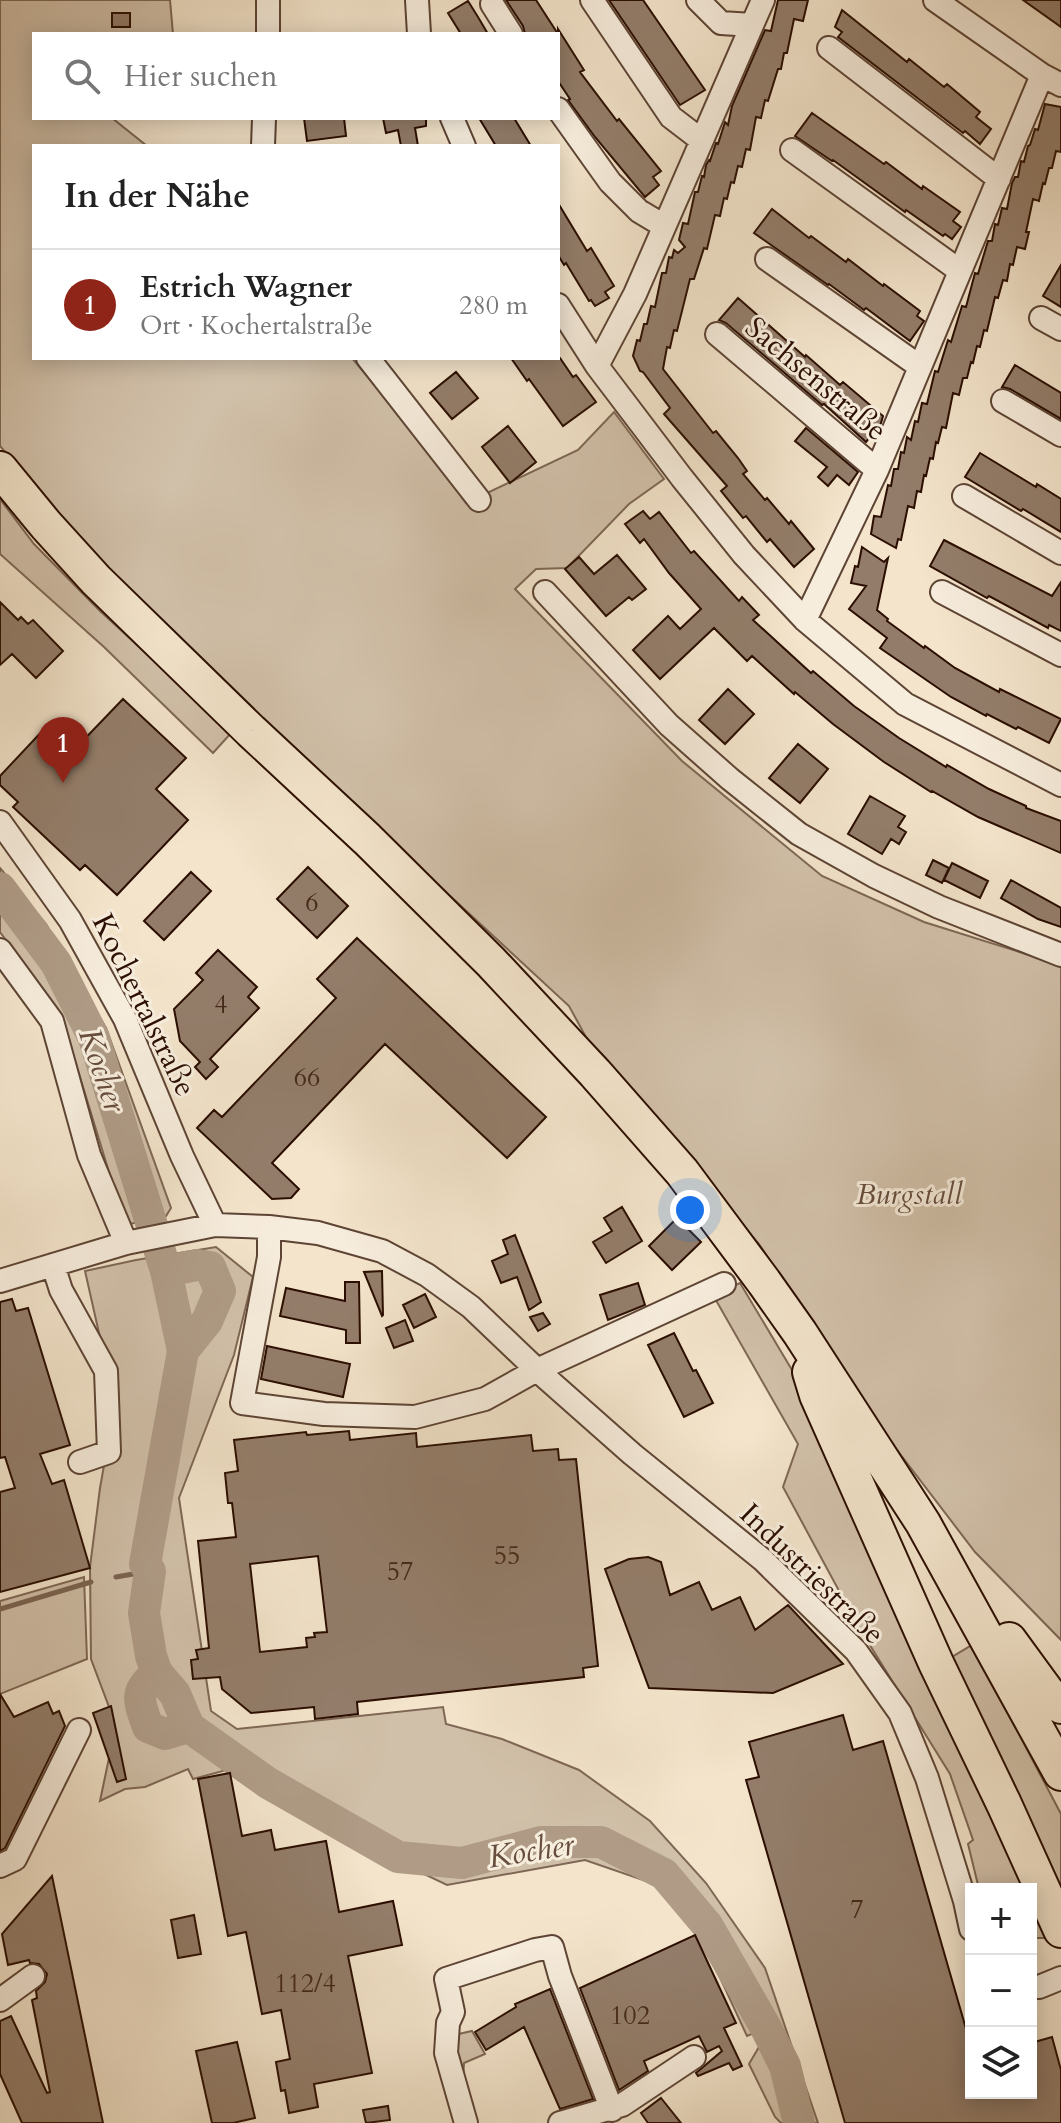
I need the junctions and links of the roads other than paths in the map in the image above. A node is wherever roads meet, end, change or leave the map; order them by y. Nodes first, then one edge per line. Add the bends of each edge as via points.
1 (268, 0) edge
2 (417, 0) edge
3 (592, 0) edge
4 (698, 0) edge
5 (763, 0) edge
6 (935, 0) edge
7 (492, 4) dead end
8 (752, 25) junction
9 (268, 32) edge
10 (419, 32) edge
11 (510, 32) edge
12 (829, 48) dead end
13 (1052, 80) edge
14 (560, 112) edge
15 (264, 120) edge
16 (453, 120) edge
17 (701, 140) junction
18 (263, 144) edge
19 (463, 144) edge
20 (792, 150) dead end
21 (999, 179) junction
22 (664, 226) junction
23 (767, 259) dead end
24 (960, 271) junction
25 (560, 308) edge
26 (1041, 318) dead end
27 (1061, 329) edge
28 (717, 334) dead end
29 (370, 360) edge
30 (597, 366) junction
31 (919, 366) junction
32 (1003, 401) dead end
33 (1061, 435) edge
34 (0, 469) edge
35 (877, 470) junction
36 (964, 496) dead end
37 (479, 500) dead end
38 (1061, 553) edge
39 (545, 592) dead end
40 (942, 592) dead end
41 (805, 620) junction
42 (1061, 655) edge
43 (1059, 780) edge
44 (0, 822) edge
45 (0, 950) edge
46 (1061, 955) edge
47 (7, 976) edge
48 (215, 1225) junction
49 (269, 1227) junction
50 (130, 1242) junction
51 (53, 1265) junction
52 (0, 1281) edge
53 (724, 1284) dead end
54 (800, 1333) junction
55 (537, 1370) junction
56 (80, 1462) dead end
57 (923, 1523) junction
58 (1061, 1706) edge
59 (79, 1730) dead end
60 (1061, 1773) edge
61 (0, 1866) edge
62 (965, 1901) edge
63 (1061, 1930) edge
64 (33, 1976) dead end
65 (1061, 1978) edge
66 (1037, 1987) edge
67 (0, 2000) edge
68 (694, 2057) dead end
69 (612, 2110) junction
70 (466, 2123) edge
71 (560, 2123) edge

1 - 9 street
2 - 10 street
3 - 17 street via 671,117
4 - 8 street via 721,23
5 - 8 street
6 - 13 street
7 - 11 street
8 - 17 street
12 - 21 street
13 - 21 street, Sachsenstraße
14 - 22 street via 610,182 639,211
15 - 18 street
16 - 19 street
17 - 22 street
20 - 24 street
21 - 24 street, Sachsenstraße
22 - 30 street
23 - 31 street, Sachsenstraße
24 - 31 street, Sachsenstraße
25 - 30 street
26 - 27 street
28 - 35 street, Sachsenstraße
29 - 37 street
30 - 41 street via 744,555
31 - 35 street, Sachsenstraße
32 - 33 street
34 - 54 highway via 96,580 367,839 595,1073 682,1172
35 - 41 street, Sachsenstraße
36 - 38 street
39 - 46 street via 669,725 799,834 939,907
40 - 42 street
41 - 43 street via 905,704
44 - 48 street, Kochertalstraße via 70,920 125,1019
45 - 47 street
47 - 50 street via 52,1021 89,1155
48 - 49 street, Industriestraße
48 - 50 street, Industriestraße
49 - 55 street, Industriestraße via 318,1233 382,1251 416,1269 471,1307
49 - 55 street via 269,1257 242,1403 324,1414 415,1417 485,1399
50 - 51 street, Industriestraße
51 - 52 street, Industriestraße
51 - 56 street via 61,1290 106,1371 109,1452
53 - 55 street
54 - 57 highway
54 - 63 highway via 823,1409
55 - 62 street, Industriestraße via 763,1560 856,1651 900,1713 927,1778
57 - 58 highway
57 - 60 highway
59 - 61 street via 15,1859
64 - 67 street
65 - 66 street
68 - 69 street
69 - 70 street via 552,1947 446,1979 453,2012 446,2053
69 - 71 street

